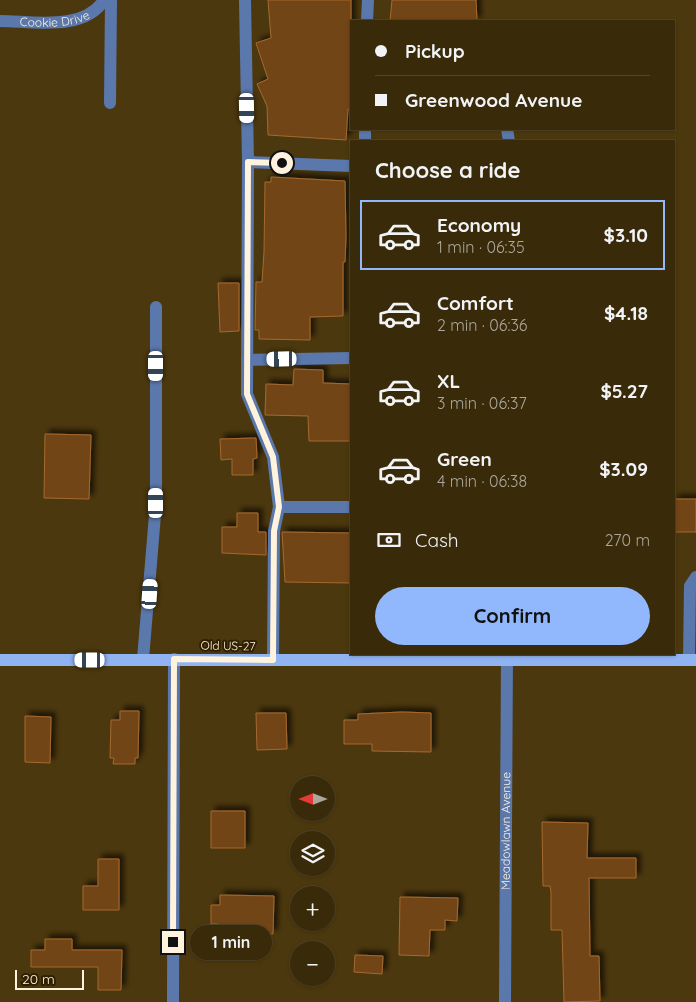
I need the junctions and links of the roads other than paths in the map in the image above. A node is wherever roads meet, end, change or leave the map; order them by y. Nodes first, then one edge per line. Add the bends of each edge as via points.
1 (104, 0) edge
2 (111, 0) edge
3 (245, 0) edge
4 (368, 0) edge
5 (367, 20) edge
6 (0, 21) edge
7 (110, 103) dead end
8 (248, 162) junction
9 (350, 166) edge
10 (156, 307) dead end
11 (350, 358) edge
12 (247, 360) junction
13 (279, 507) junction
14 (350, 507) edge
15 (696, 577) edge
16 (508, 656) edge
17 (143, 659) junction
18 (174, 659) junction
19 (0, 660) edge
20 (273, 660) junction
21 (693, 660) edge
22 (173, 1002) edge
23 (505, 1002) edge

1 - 6 street, Cookie Drive via 85,17 66,21
2 - 7 street
3 - 8 street
4 - 5 street
8 - 9 street
8 - 12 street
10 - 17 street via 156,503
11 - 12 street
12 - 13 street via 247,394 273,457
13 - 14 street
13 - 20 street via 274,531
15 - 21 street via 690,586
16 - 20 main road, Old US-27
16 - 21 main road, Old US-27
16 - 23 street, Meadowlawn Avenue
17 - 18 main road, Old US-27
17 - 19 main road, Old US-27
18 - 20 main road, Old US-27
18 - 22 street

